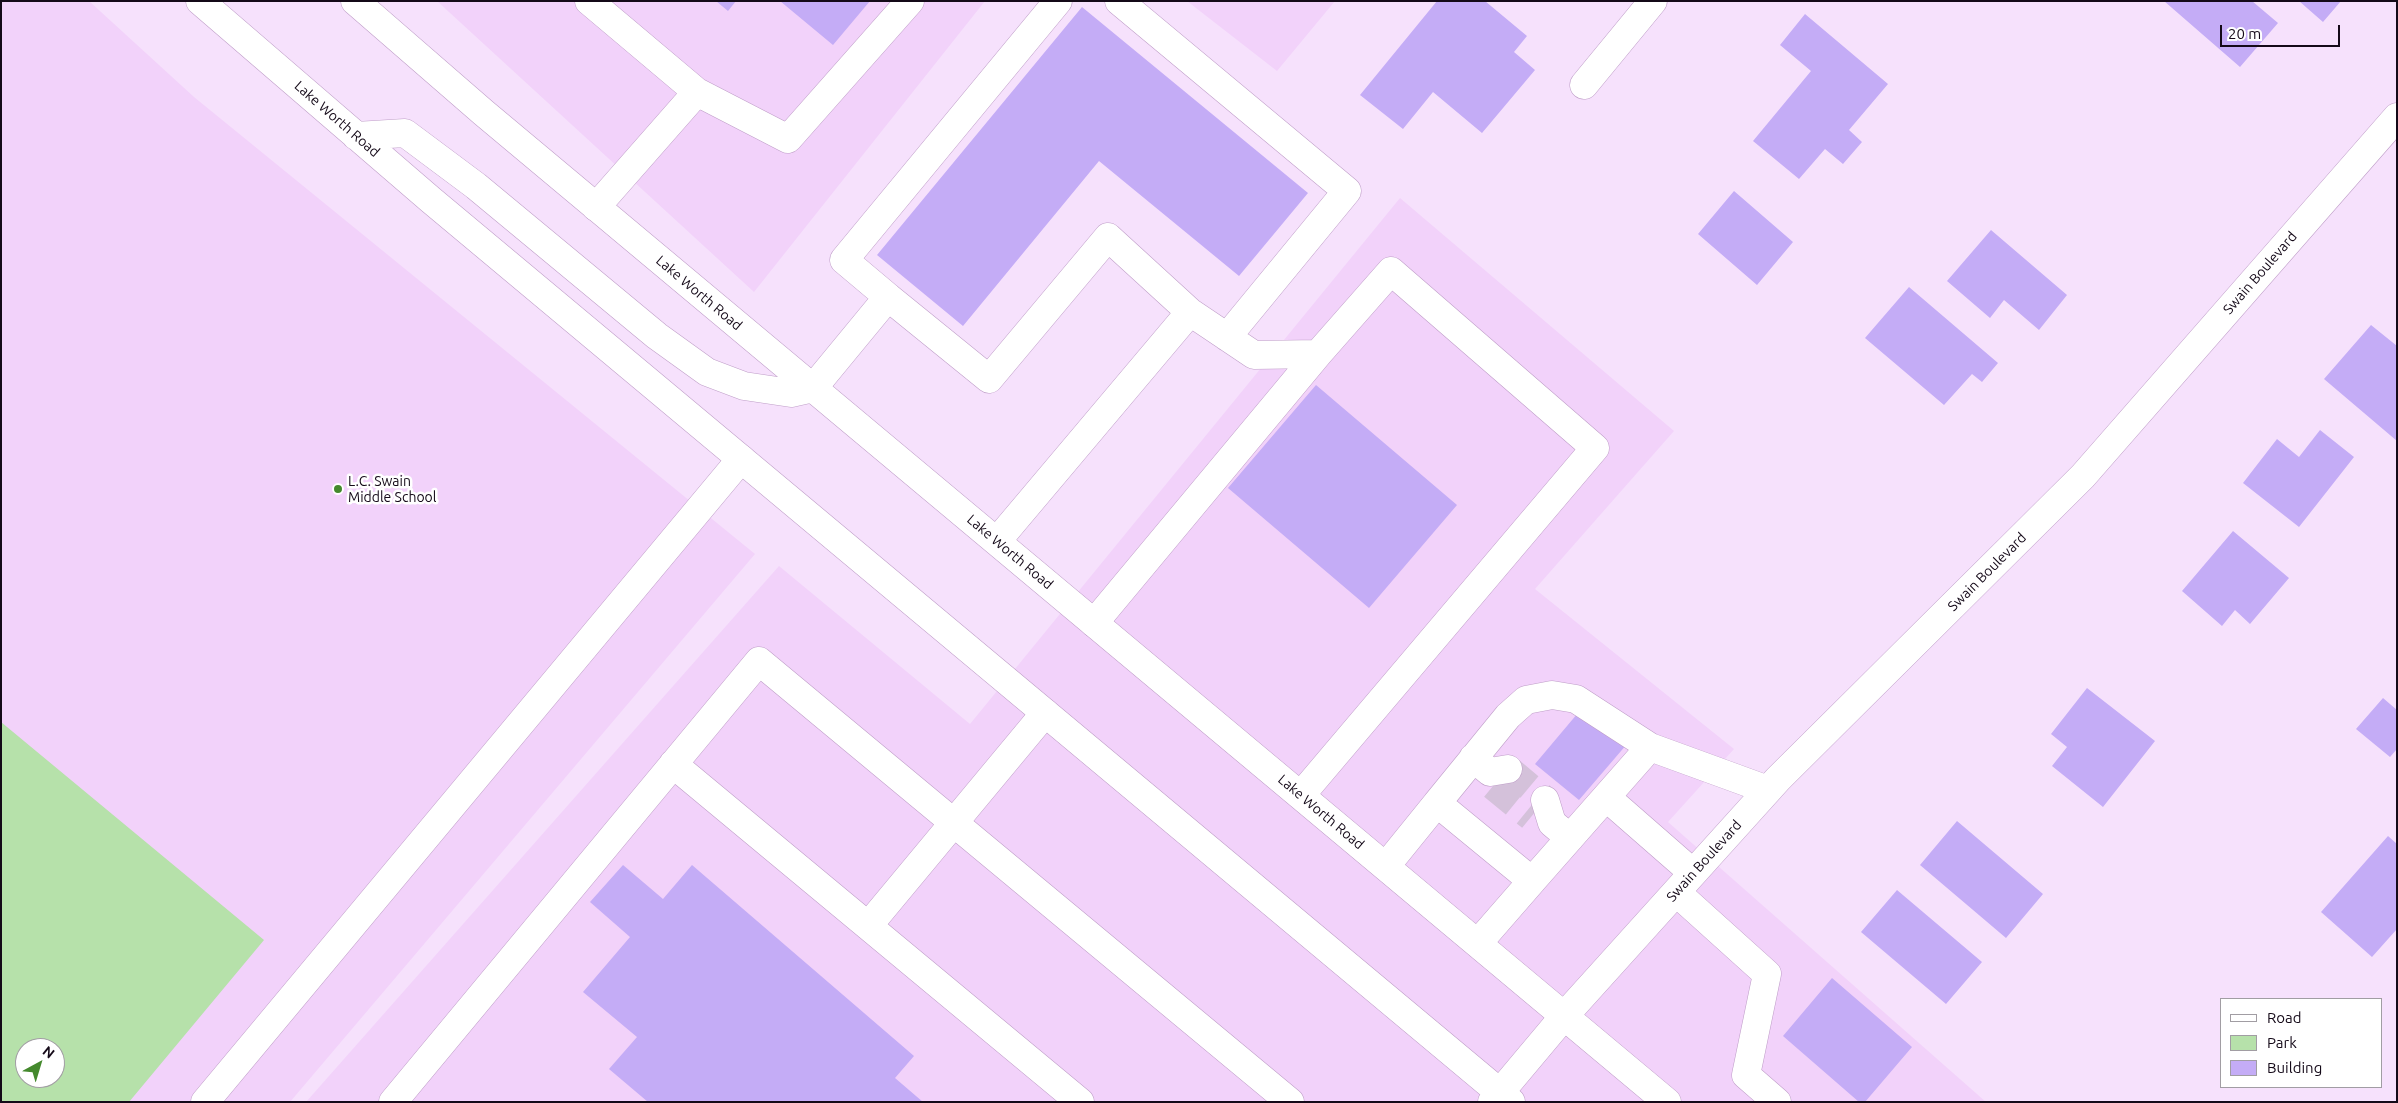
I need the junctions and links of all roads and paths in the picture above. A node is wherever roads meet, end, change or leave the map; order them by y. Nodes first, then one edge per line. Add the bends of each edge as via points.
1 (200, 1) edge
2 (355, 1) edge
3 (589, 1) edge
4 (910, 1) edge
5 (1058, 1) edge
6 (1119, 1) edge
7 (1653, 1) edge
8 (1584, 85) dead end
9 (697, 92) junction
10 (2397, 118) edge
11 (356, 136) junction
12 (596, 207) junction
13 (888, 297) junction
14 (1190, 312) junction
15 (1227, 337) junction
16 (1318, 354) junction
17 (813, 388) junction
18 (741, 459) junction
19 (997, 541) junction
20 (1094, 623) junction
21 (1045, 713) junction
22 (1650, 747) junction
23 (673, 764) junction
24 (1768, 790) junction
25 (1301, 795) junction
26 (1606, 797) junction
27 (1437, 803) junction
28 (953, 823) junction
29 (1386, 866) junction
30 (1532, 881) junction
31 (1684, 883) junction
32 (868, 926) junction
33 (1478, 943) junction
34 (1565, 1015) junction
35 (1501, 1098) edge
36 (204, 1102) edge
37 (394, 1102) edge
38 (1080, 1102) edge
39 (1290, 1102) edge
40 (1667, 1102) edge
41 (1777, 1102) edge

1 - 11 main road, Lake Worth Road
2 - 12 main road, Lake Worth Road
3 - 9 main road
4 - 9 main road via 788,139
5 - 13 main road via 844,260
6 - 15 main road via 1347,191
7 - 8 main road
9 - 12 main road
10 - 24 main road, Swain Boulevard via 2083,476
11 - 17 main road via 405,133 476,186 657,336 707,372 744,386 791,393
11 - 18 main road, Lake Worth Road
12 - 17 main road, Lake Worth Road
13 - 14 main road via 989,379 1108,237
13 - 17 main road
14 - 15 main road
14 - 19 main road
15 - 16 main road via 1254,355
16 - 20 main road
16 - 25 main road via 1391,271 1595,448
17 - 19 main road, Lake Worth Road
18 - 21 main road, Lake Worth Road
18 - 36 main road
19 - 20 main road, Lake Worth Road
20 - 25 main road, Lake Worth Road
21 - 28 main road
21 - 35 main road, Lake Worth Road
22 - 24 main road
22 - 26 main road
22 - 27 main road via 1576,699 1552,695 1526,700 1508,716 1491,771
23 - 28 main road via 759,661
23 - 32 main road
23 - 37 main road
24 - 31 main road, Swain Boulevard
25 - 29 main road, Lake Worth Road
26 - 30 main road via 1550,819
26 - 31 main road
27 - 29 main road
27 - 30 main road
28 - 32 main road
28 - 39 main road
29 - 33 main road, Lake Worth Road
30 - 33 main road
31 - 34 main road, Swain Boulevard
31 - 41 main road via 1767,974 1746,1075
32 - 38 main road
33 - 34 main road, Lake Worth Road
34 - 35 main road, Swain Boulevard
34 - 40 main road, Lake Worth Road

